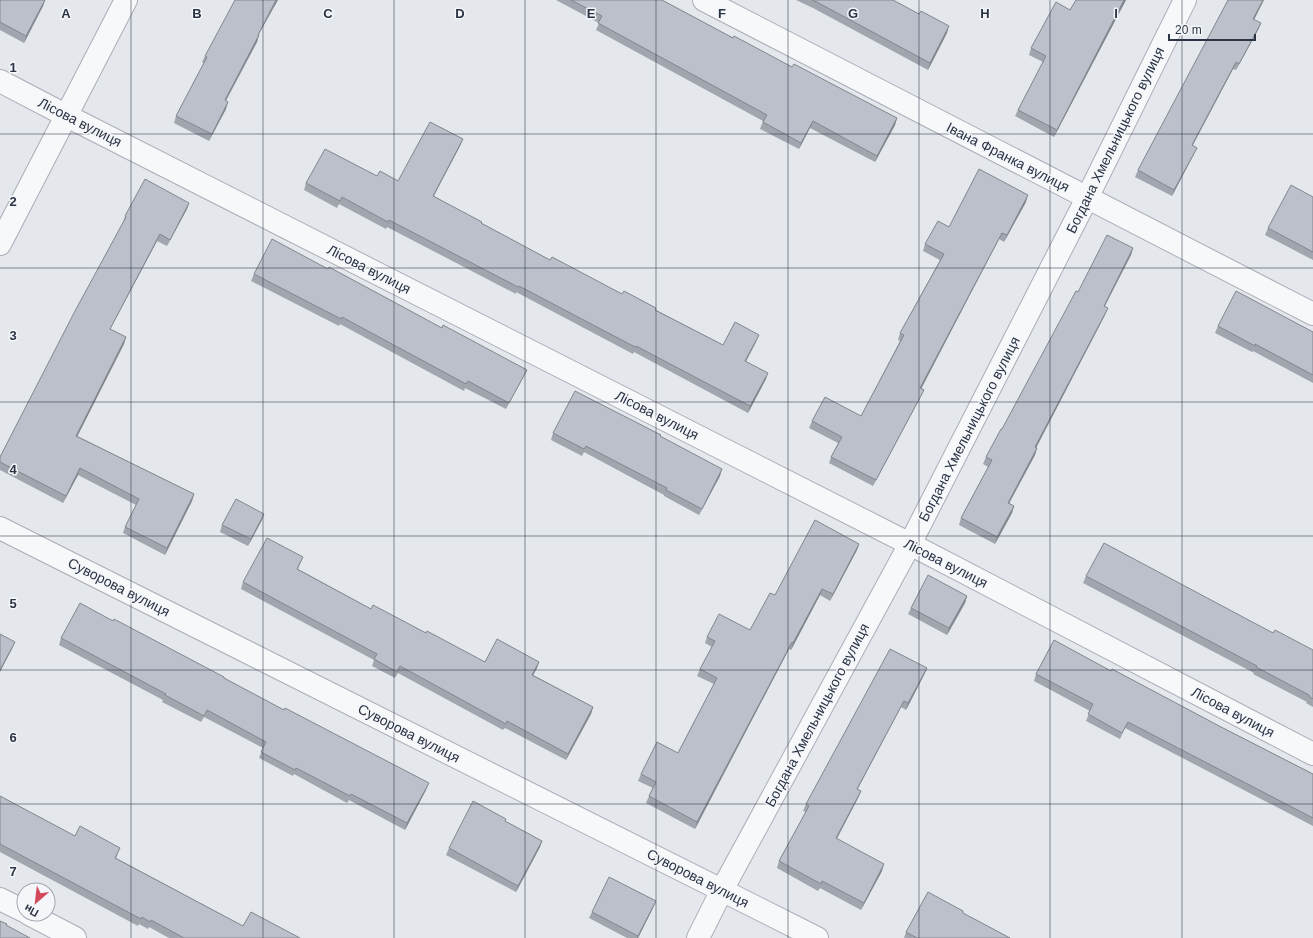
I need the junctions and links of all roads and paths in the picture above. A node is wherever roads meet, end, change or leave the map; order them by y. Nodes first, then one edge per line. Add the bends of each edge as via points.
1 (126, 0) edge
2 (704, 0) edge
3 (1185, 0) edge
4 (0, 81) edge
5 (67, 116) junction
6 (1087, 198) junction
7 (0, 244) edge
8 (1313, 314) edge
9 (0, 528) edge
10 (910, 544) junction
11 (1313, 754) edge
12 (722, 890) junction
13 (0, 899) edge
14 (16, 908) edge
15 (45, 922) edge
16 (76, 938) edge
17 (698, 938) edge
18 (817, 938) edge

1 - 5 street
2 - 6 street, Івана Франка вулиця
3 - 6 street, Богдана Хмельницького вулиця
4 - 5 street, Лісова вулиця
5 - 7 street
5 - 10 street, Лісова вулиця
6 - 8 street, Івана Франка вулиця
6 - 10 street, Богдана Хмельницького вулиця
9 - 12 street, Суворова вулиця
10 - 11 street, Лісова вулиця
10 - 12 street, Богдана Хмельницького вулиця
12 - 17 street, Богдана Хмельницького вулиця
12 - 18 street, Суворова вулиця
13 - 14 street
15 - 16 street

